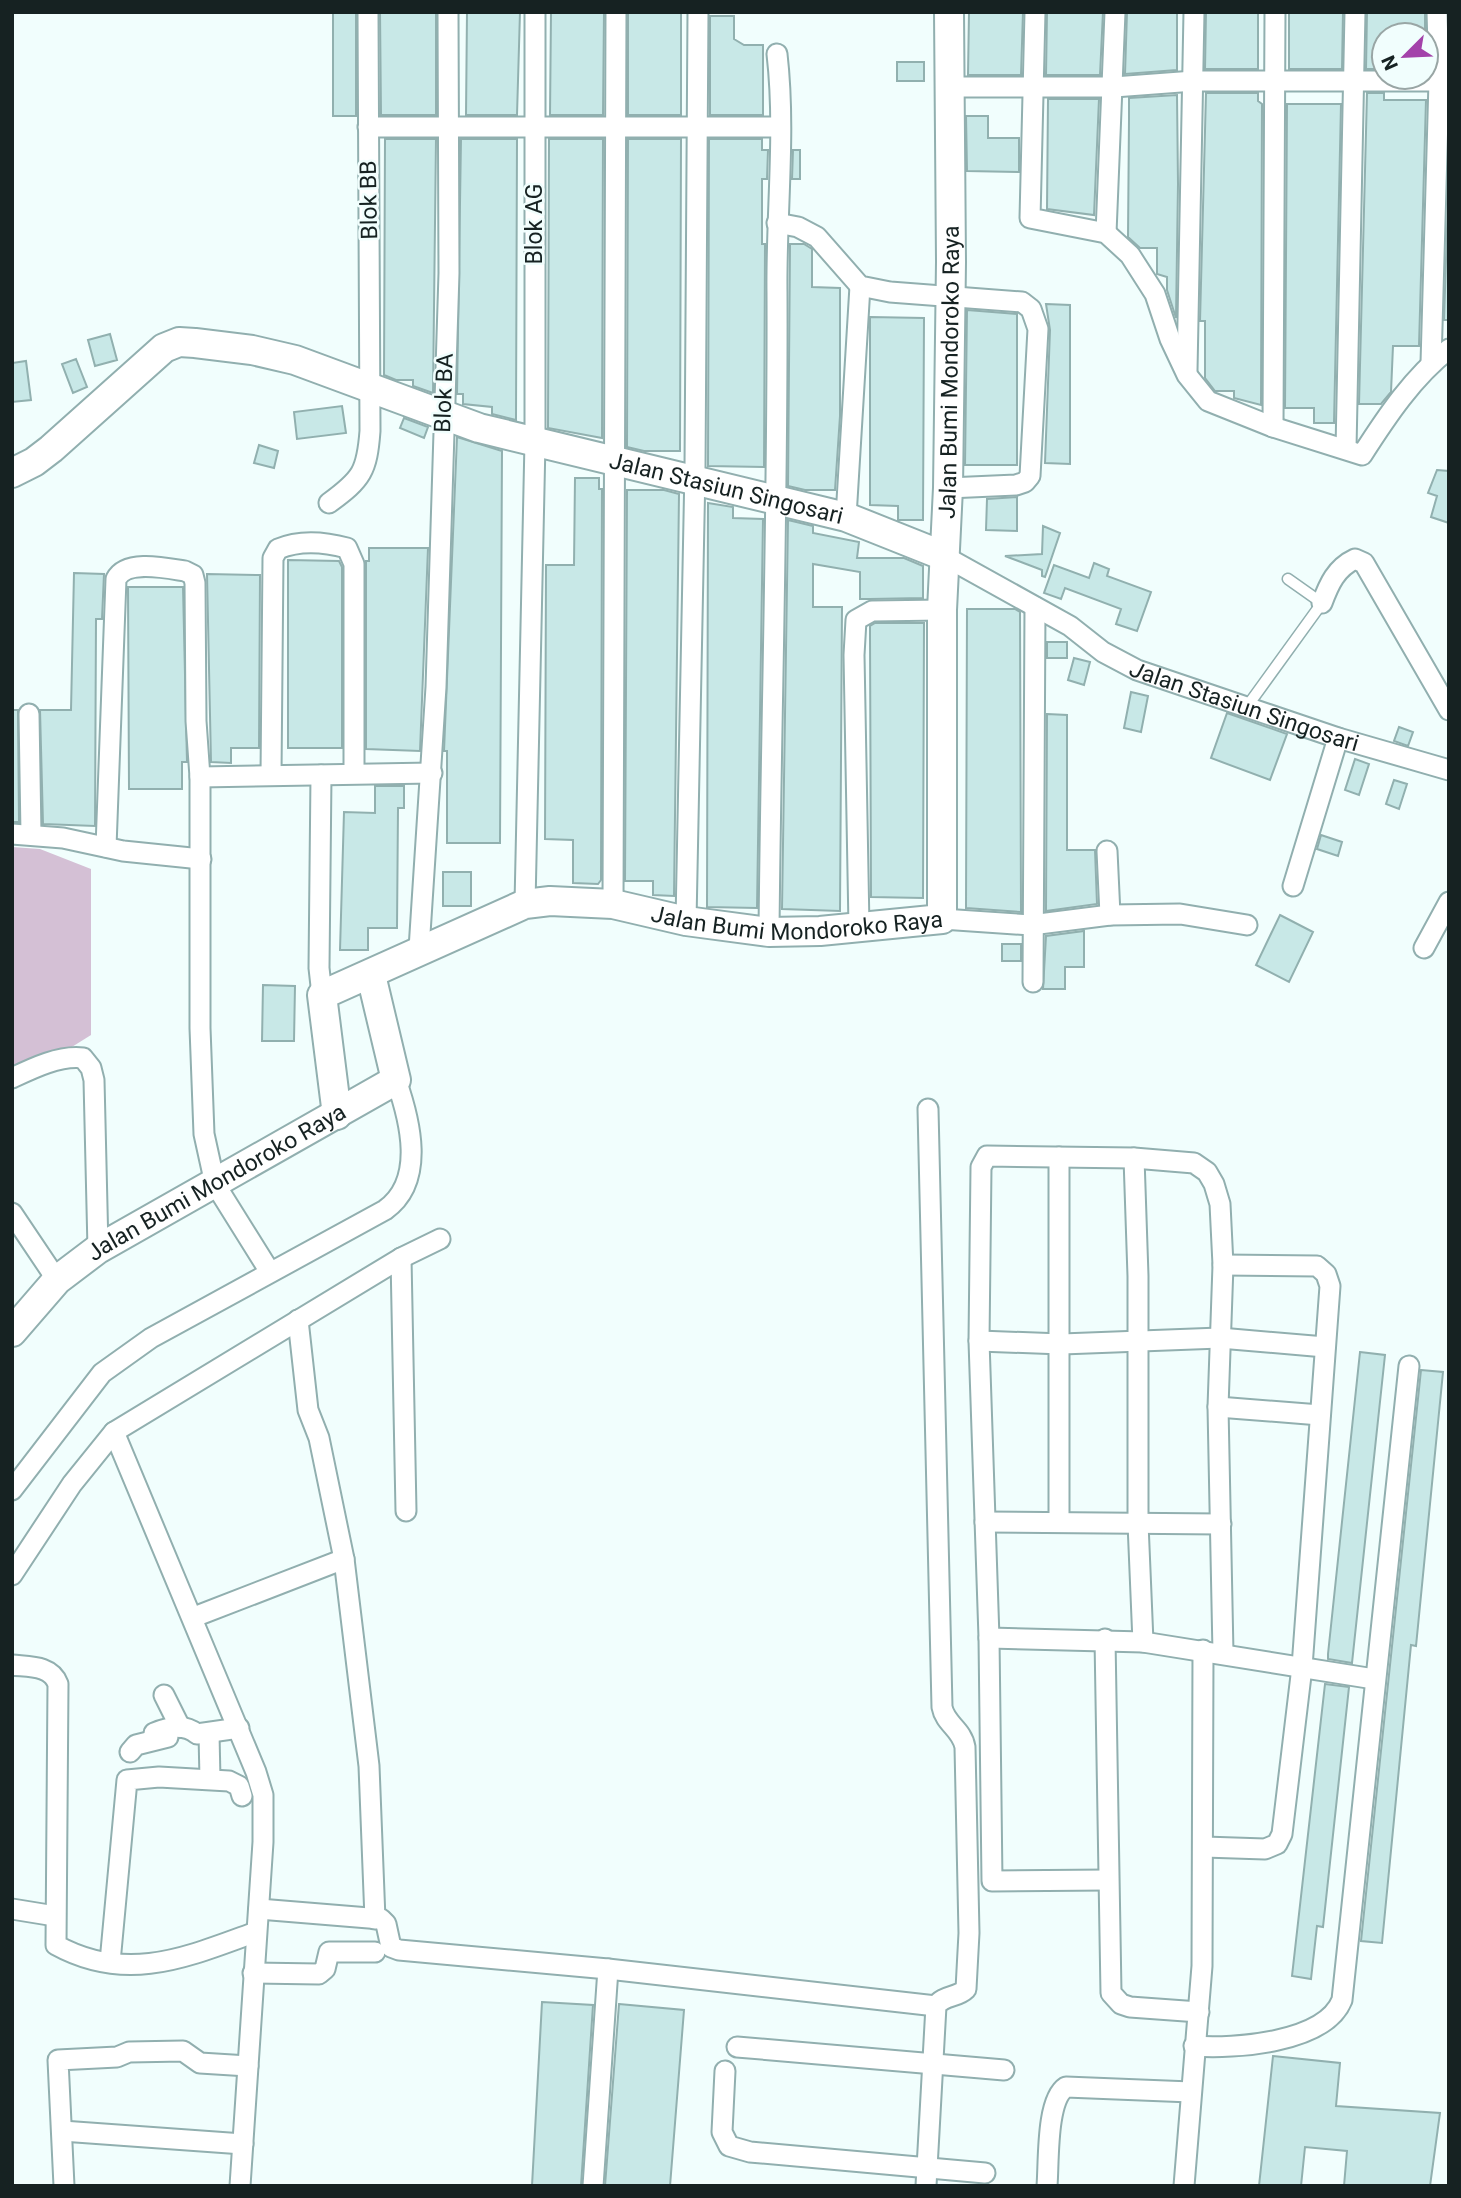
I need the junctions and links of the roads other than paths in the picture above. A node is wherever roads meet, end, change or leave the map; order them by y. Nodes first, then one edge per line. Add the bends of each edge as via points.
1 (368, 12) edge
2 (449, 12) edge
3 (535, 12) edge
4 (616, 12) edge
5 (698, 12) edge
6 (949, 12) edge
7 (1035, 12) edge
8 (1115, 12) edge
9 (1194, 12) edge
10 (1275, 12) edge
11 (1355, 12) edge
12 (1437, 12) edge
13 (777, 54) dead end
14 (1276, 81) junction
15 (1355, 81) junction
16 (1444, 81) edge
17 (1194, 82) junction
18 (950, 87) junction
19 (1114, 87) junction
20 (1035, 88) junction
21 (615, 124) junction
22 (697, 124) junction
23 (451, 125) junction
24 (534, 125) junction
25 (368, 127) junction
26 (780, 127) junction
27 (776, 223) junction
28 (1106, 233) junction
29 (860, 286) junction
30 (950, 289) junction
31 (1449, 349) edge
32 (1431, 363) junction
33 (1187, 375) junction
34 (371, 387) junction
35 (443, 416) junction
36 (1273, 427) junction
37 (535, 439) junction
38 (1346, 450) junction
39 (616, 463) junction
40 (12, 473) edge
41 (695, 481) junction
42 (948, 488) junction
43 (777, 499) junction
44 (329, 502) dead end
45 (846, 517) junction
46 (944, 556) junction
47 (1289, 579) dead end
48 (1322, 603) junction
49 (1035, 607) junction
50 (942, 610) junction
51 (1246, 708) junction
52 (1449, 710) edge
53 (29, 714) dead end
54 (1338, 738) junction
55 (1441, 769) edge
56 (354, 773) junction
57 (432, 773) junction
58 (271, 775) junction
59 (321, 775) junction
60 (200, 777) junction
61 (22, 834) edge
62 (106, 847) junction
63 (1107, 851) dead end
64 (201, 859) junction
65 (1293, 886) dead end
66 (1449, 902) edge
67 (525, 904) junction
68 (613, 904) junction
69 (1110, 915) junction
70 (942, 919) junction
71 (685, 920) junction
72 (1031, 925) junction
73 (1247, 925) dead end
74 (859, 927) junction
75 (769, 932) junction
76 (1423, 948) dead end
77 (419, 949) junction
78 (371, 975) junction
79 (1033, 982) dead end
80 (321, 995) junction
81 (12, 1078) edge
82 (396, 1080) junction
83 (928, 1109) dead end
84 (337, 1115) junction
85 (1059, 1157) junction
86 (1134, 1158) junction
87 (215, 1184) junction
88 (12, 1213) edge
89 (440, 1240) dead end
90 (98, 1249) junction
91 (401, 1258) junction
92 (1223, 1265) junction
93 (270, 1272) junction
94 (57, 1280) junction
95 (298, 1320) junction
96 (12, 1332) edge
97 (1220, 1338) junction
98 (1139, 1339) junction
99 (979, 1341) junction
100 (1062, 1343) junction
101 (1325, 1347) junction
102 (1409, 1366) dead end
103 (1218, 1407) junction
104 (1320, 1415) junction
105 (114, 1432) junction
106 (12, 1490) edge
107 (406, 1511) dead end
108 (985, 1522) junction
109 (1059, 1522) junction
110 (1138, 1523) junction
111 (1221, 1524) junction
112 (344, 1559) junction
113 (12, 1575) edge
114 (194, 1617) junction
115 (989, 1637) junction
116 (1105, 1639) junction
117 (1143, 1642) junction
118 (1203, 1650) junction
119 (1223, 1653) junction
120 (12, 1665) edge
121 (1301, 1667) junction
122 (1374, 1679) junction
123 (164, 1695) dead end
124 (239, 1728) junction
125 (195, 1732) junction
126 (154, 1733) dead end
127 (130, 1752) dead end
128 (210, 1779) junction
129 (242, 1796) dead end
130 (1204, 1847) junction
131 (1108, 1880) junction
132 (967, 1881) junction
133 (992, 1881) junction
134 (12, 1909) edge
135 (259, 1909) junction
136 (55, 1916) junction
137 (375, 1919) junction
138 (256, 1932) junction
139 (375, 1952) dead end
140 (110, 1962) junction
141 (608, 1969) junction
142 (253, 1973) junction
143 (936, 2006) junction
144 (1199, 2012) junction
145 (1194, 2046) junction
146 (737, 2047) dead end
147 (933, 2064) junction
148 (248, 2066) junction
149 (1004, 2070) dead end
150 (725, 2071) dead end
151 (1191, 2092) junction
152 (62, 2131) junction
153 (243, 2144) junction
154 (985, 2173) dead end
155 (927, 2178) edge
156 (64, 2186) edge
157 (240, 2186) edge
158 (593, 2186) edge
159 (1047, 2186) edge
160 (1184, 2186) edge

1 - 25 street, Blok BB
2 - 23 street, Blok BA
3 - 24 street, Blok AG
4 - 21 street
5 - 22 street
6 - 18 street, Jalan Bumi Mondoroko Raya
7 - 20 street
8 - 19 street
9 - 17 street
10 - 14 street
11 - 15 street
12 - 16 street
13 - 26 street
14 - 15 street
14 - 17 street
14 - 36 street
15 - 16 street
15 - 38 street
16 - 32 street
17 - 19 street
17 - 33 street
18 - 20 street
18 - 30 street, Jalan Bumi Mondoroko Raya
19 - 20 street
19 - 28 street
20 - 28 street via 1030,218
21 - 22 street
21 - 24 street
21 - 39 street
22 - 26 street
22 - 41 street
23 - 24 street
23 - 25 street
23 - 35 street, Blok BA
24 - 37 street, Blok AG
25 - 34 street, Blok BB
26 - 27 street
27 - 29 street via 817,237
27 - 43 street
28 - 33 street via 1130,255 1155,295
29 - 30 street via 879,291
29 - 45 street
30 - 42 street, Jalan Bumi Mondoroko Raya
30 - 42 street via 1022,302 1031,309 1038,328 1030,476 1016,485
31 - 32 street
32 - 38 street via 1386,417 1362,455
33 - 36 street via 1208,401
34 - 35 street, Jalan Stasiun Singosari
34 - 40 street, Jalan Stasiun Singosari via 295,360 179,342 158,352 34,463
34 - 44 street, Blok BB via 365,467 356,483
35 - 37 street, Jalan Stasiun Singosari
35 - 57 street, Blok BA
36 - 38 street
37 - 39 street, Jalan Stasiun Singosari
37 - 67 street, Blok AG
39 - 41 street, Jalan Stasiun Singosari
39 - 68 street
41 - 43 street, Jalan Stasiun Singosari
41 - 71 street
42 - 46 street, Jalan Bumi Mondoroko Raya
43 - 45 street, Jalan Stasiun Singosari
43 - 75 street
45 - 46 street, Jalan Stasiun Singosari
46 - 49 street, Jalan Stasiun Singosari
46 - 50 street, Jalan Bumi Mondoroko Raya
47 - 48 lane
48 - 51 lane
48 - 52 street via 1329,582 1343,565 1354,559 1364,563
49 - 51 street, Jalan Stasiun Singosari via 1070,625 1118,662
49 - 72 street
50 - 70 street, Jalan Bumi Mondoroko Raya
50 - 74 street via 872,611 856,620
51 - 54 street, Jalan Stasiun Singosari
53 - 61 street
54 - 55 street, Jalan Stasiun Singosari
54 - 65 street
56 - 57 street
56 - 58 street via 354,564 347,548 303,544 278,550 273,558
56 - 59 street
57 - 77 street, Blok BA
58 - 59 street
58 - 60 street
59 - 80 street
60 - 62 street via 194,578 179,570 125,569 114,586
60 - 64 street
61 - 62 street
62 - 64 street
63 - 69 street
64 - 87 street via 204,1134
66 - 76 street
67 - 68 street, Jalan Bumi Mondoroko Raya via 570,900
67 - 77 street, Jalan Bumi Mondoroko Raya
68 - 71 street, Jalan Bumi Mondoroko Raya
69 - 72 street
69 - 73 street via 1180,914
70 - 72 street
70 - 74 street, Jalan Bumi Mondoroko Raya
71 - 75 street, Jalan Bumi Mondoroko Raya
72 - 79 street
74 - 75 street, Jalan Bumi Mondoroko Raya
77 - 78 street, Jalan Bumi Mondoroko Raya
78 - 80 street, Jalan Bumi Mondoroko Raya
78 - 82 street
80 - 84 street, Jalan Bumi Mondoroko Raya
81 - 90 street via 71,1058 83,1058 91,1068
82 - 84 street
82 - 93 street via 411,1142 407,1180 398,1199
83 - 132 street via 942,1707 965,1746
84 - 87 street, Jalan Bumi Mondoroko Raya
85 - 86 street
85 - 99 street via 994,1154 982,1162
85 - 100 street
86 - 92 street via 1194,1163 1207,1172 1220,1204
86 - 98 street
87 - 90 street, Jalan Bumi Mondoroko Raya
87 - 93 street
88 - 94 street
89 - 91 street
90 - 94 street, Jalan Bumi Mondoroko Raya
91 - 95 street
91 - 107 street
92 - 97 street
92 - 101 street via 1317,1266 1330,1286
93 - 106 street via 151,1338 102,1374
94 - 96 street, Jalan Bumi Mondoroko Raya
95 - 105 street
95 - 112 street via 309,1410
97 - 98 street
97 - 101 street
97 - 103 street
98 - 100 street
98 - 110 street
99 - 100 street
99 - 108 street
100 - 109 street
101 - 104 street
102 - 122 street
103 - 104 street
103 - 111 street
104 - 121 street
105 - 113 street via 72,1484
105 - 114 street
108 - 109 street
108 - 115 street
109 - 110 street
110 - 111 street
110 - 117 street
111 - 119 street
112 - 114 street
112 - 137 street via 369,1766
114 - 124 street
115 - 116 street
115 - 133 street
116 - 117 street
116 - 131 street
117 - 118 street
118 - 119 street
118 - 130 street
119 - 121 street
120 - 136 street via 45,1670 58,1684
121 - 122 street
121 - 130 street via 1280,1840 1265,1849
122 - 145 street via 1345,1987 1338,2010 1308,2028 1259,2045
123 - 125 street
124 - 125 street
124 - 135 street via 263,1795
125 - 126 street
125 - 127 street via 151,1741
125 - 128 street
128 - 129 street via 235,1784
128 - 140 street via 127,1780
130 - 144 street
131 - 133 street
131 - 144 street via 1109,1985 1115,2000 1130,2007
132 - 133 street
132 - 143 street via 968,1983 962,1993 940,2000
134 - 136 street
135 - 137 street
135 - 138 street
136 - 140 street via 55,1945
137 - 141 street via 385,1922 389,1943 399,1951
138 - 140 street via 166,1963 128,1966
138 - 142 street
139 - 142 street via 329,1952 319,1974
141 - 143 street
141 - 158 street
142 - 148 street
143 - 147 street
144 - 145 street
145 - 151 street
146 - 147 street
147 - 149 street
147 - 155 street
148 - 152 street via 200,2063 183,2051 58,2060
148 - 153 street
150 - 155 street via 722,2132 734,2149
151 - 159 street via 1061,2090 1053,2111
151 - 160 street
152 - 153 street
152 - 156 street
153 - 157 street
154 - 155 street

